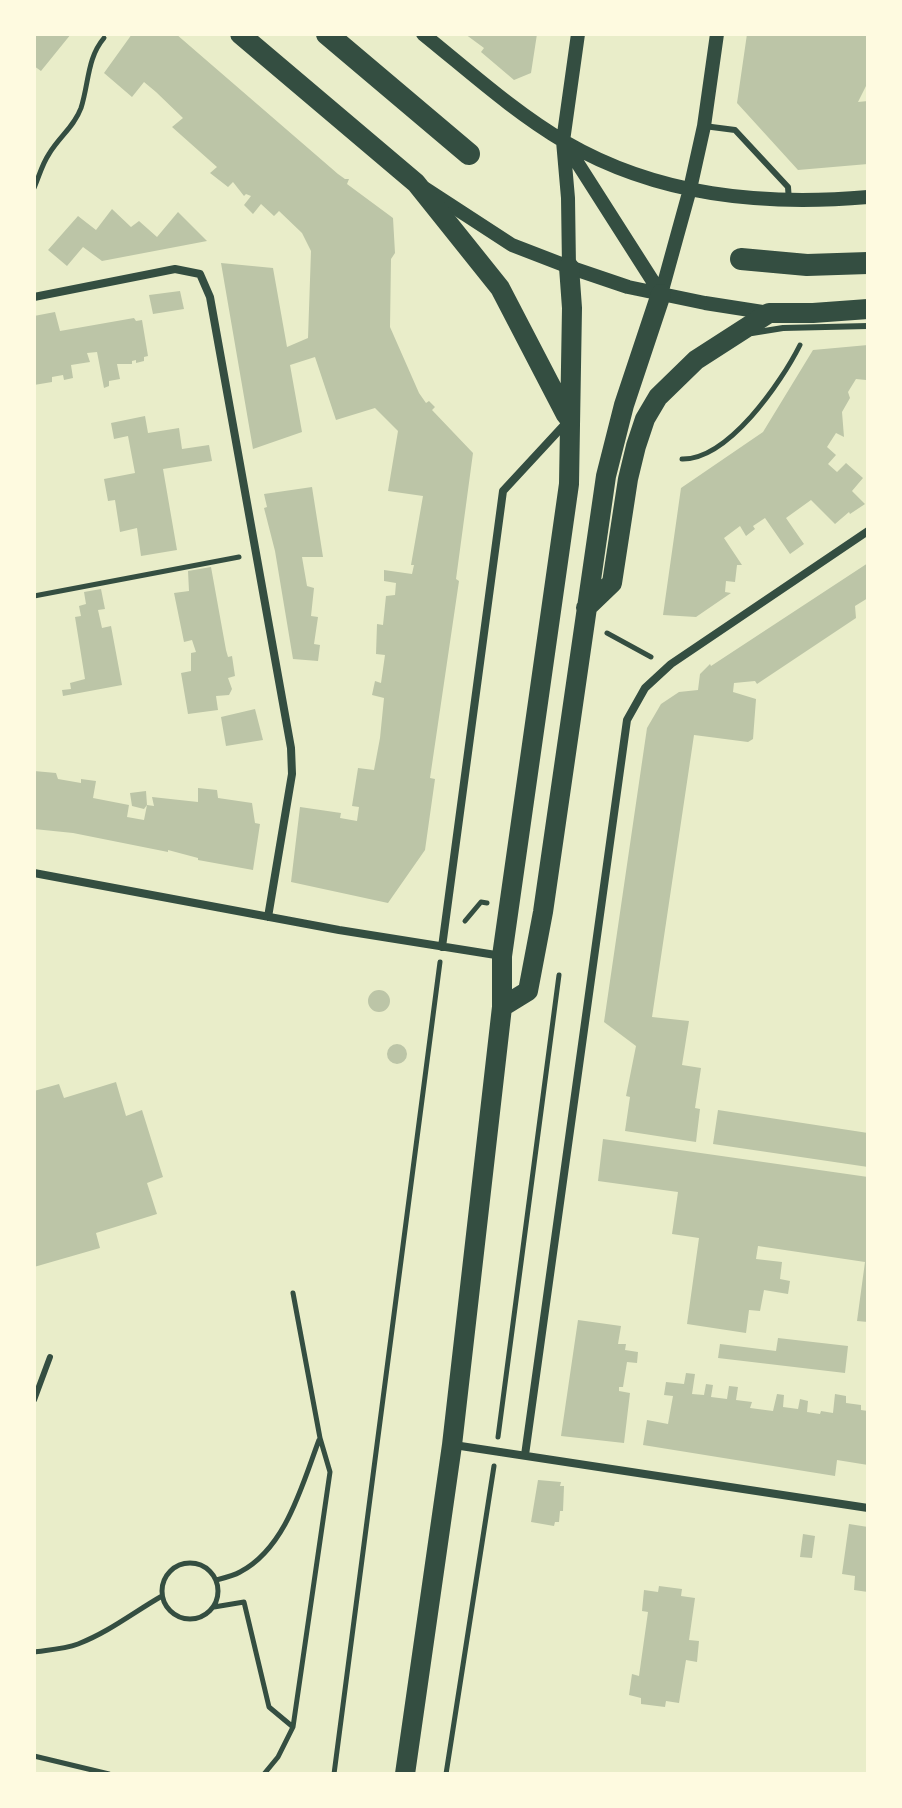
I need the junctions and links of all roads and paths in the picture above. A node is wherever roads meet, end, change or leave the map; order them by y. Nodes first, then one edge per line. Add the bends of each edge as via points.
1 (240, 34) edge
2 (327, 34) edge
3 (423, 34) edge
4 (578, 34) edge
5 (717, 34) edge
6 (104, 38) dead end
7 (704, 126) junction
8 (563, 141) junction
9 (469, 154) dead end
10 (416, 183) junction
11 (34, 188) edge
12 (690, 189) junction
13 (868, 197) edge
14 (789, 201) junction
15 (741, 259) dead end
16 (868, 263) edge
17 (569, 267) junction
18 (670, 296) junction
19 (34, 297) edge
20 (868, 309) edge
21 (776, 313) junction
22 (868, 326) edge
23 (812, 329) junction
24 (736, 335) junction
25 (804, 336) dead end
26 (569, 421) junction
27 (682, 459) dead end
28 (868, 531) edge
29 (255, 554) junction
30 (34, 596) edge
31 (586, 608) junction
32 (597, 627) dead end
33 (671, 664) junction
34 (34, 873) edge
35 (268, 917) junction
36 (442, 947) junction
37 (502, 956) junction
38 (560, 964) dead end
39 (502, 1007) junction
40 (293, 1293) dead end
41 (50, 1357) dead end
42 (34, 1400) edge
43 (320, 1438) junction
44 (452, 1445) junction
45 (496, 1451) junction
46 (525, 1455) junction
47 (868, 1508) edge
48 (216, 1580) junction
49 (162, 1596) junction
50 (213, 1607) junction
51 (34, 1652) edge
52 (293, 1727) junction
53 (34, 1756) edge
54 (109, 1774) edge
55 (264, 1774) edge
56 (334, 1774) edge
57 (405, 1774) edge
58 (446, 1774) edge

1 - 10 main road
2 - 9 highway
3 - 8 street
4 - 8 street
5 - 7 street
6 - 11 path via 91,58 79,112 49,154
7 - 12 street
7 - 14 lane via 735,130 788,187
8 - 12 street via 607,164
8 - 17 street
8 - 18 street
10 - 17 street via 512,245
10 - 26 main road via 500,288
12 - 14 street
12 - 18 street
13 - 14 street
15 - 16 highway
17 - 18 street
17 - 26 main road
18 - 21 street
18 - 31 main road via 648,330 624,405 606,476
19 - 29 street via 175,269 200,274 210,297
20 - 21 main road
21 - 23 lane
21 - 24 main road
22 - 23 lane
23 - 24 lane
24 - 31 main road via 681,373 645,419 628,479 612,583
25 - 27 path via 775,389 745,424 697,459
26 - 36 street via 503,491
26 - 37 main road via 569,484
28 - 33 street
29 - 30 path
29 - 35 street via 292,774
31 - 39 main road via 528,991
32 - 33 path
33 - 46 street via 645,688 627,720
34 - 35 street
35 - 36 street
36 - 37 street
36 - 56 path
37 - 39 main road
38 - 45 path
39 - 44 main road
40 - 43 path
41 - 42 lane
43 - 48 path via 296,1503 269,1550 240,1572
43 - 52 path via 330,1472
44 - 45 street
44 - 57 main road
45 - 46 street
45 - 58 path
46 - 47 street
48 - 49 path via 203,1566 184,1563 165,1576
48 - 50 path
49 - 50 path via 171,1612 185,1619 203,1616
49 - 51 path via 76,1645
50 - 52 path via 244,1602 269,1707
52 - 55 path
53 - 54 path

